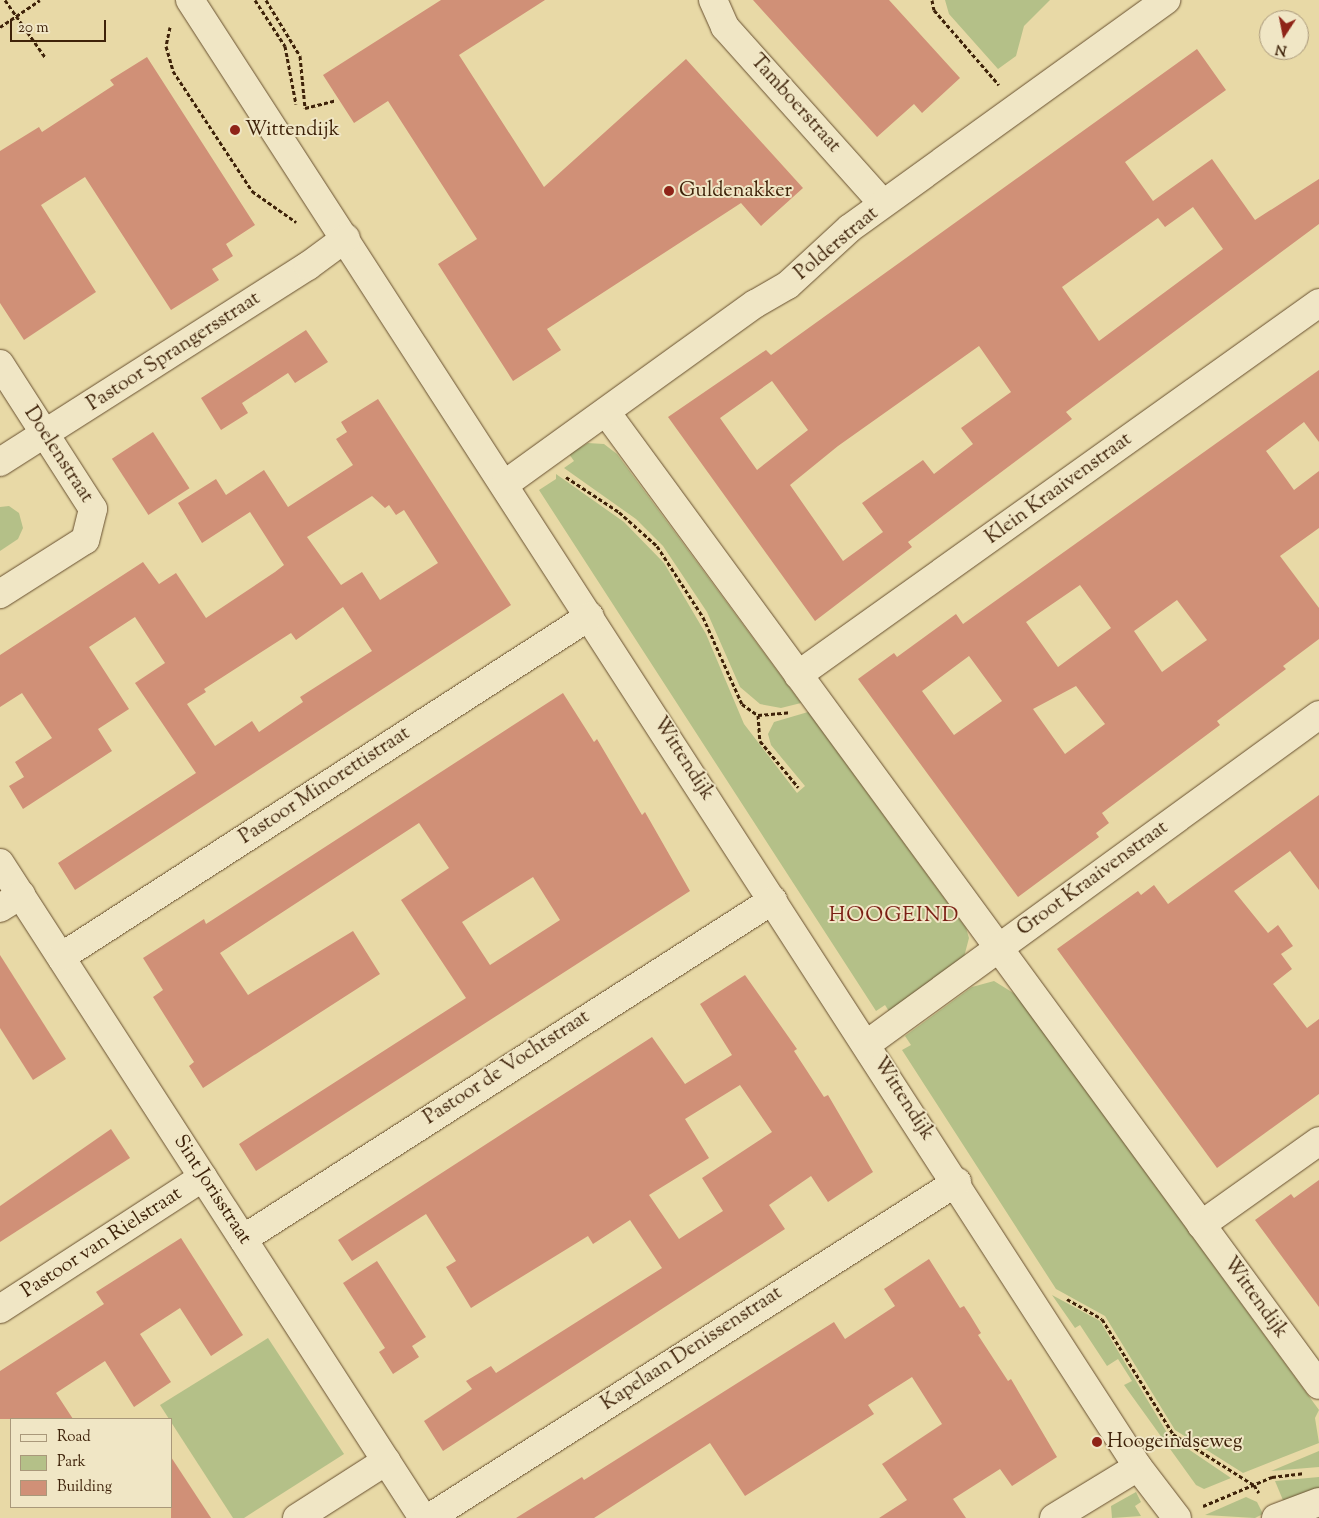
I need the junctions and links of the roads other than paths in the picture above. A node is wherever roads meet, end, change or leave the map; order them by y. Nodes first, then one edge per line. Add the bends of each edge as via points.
1 (190, 0) edge
2 (712, 0) edge
3 (1166, 0) edge
4 (883, 204) junction
5 (346, 238) junction
6 (1319, 303) edge
7 (0, 364) edge
8 (606, 412) junction
9 (46, 434) junction
10 (0, 462) edge
11 (504, 484) junction
12 (0, 594) edge
13 (590, 616) junction
14 (798, 675) junction
15 (1319, 716) edge
16 (0, 863) edge
17 (773, 900) junction
18 (10, 901) edge
19 (999, 948) junction
20 (61, 957) junction
21 (867, 1044) junction
22 (1319, 1141) edge
23 (203, 1177) junction
24 (957, 1182) junction
25 (1201, 1225) junction
26 (243, 1239) junction
27 (0, 1309) edge
28 (1319, 1385) edge
29 (386, 1462) junction
30 (1138, 1467) junction
31 (1319, 1502) edge
32 (1188, 1513) edge
33 (297, 1518) edge
34 (423, 1518) edge
35 (429, 1518) edge
36 (1054, 1518) edge
37 (1276, 1518) edge

1 - 5 street, Wittendijk
2 - 4 street, Tamboerstraat via 725,27
3 - 4 street, Polderstraat
4 - 8 street, Polderstraat via 833,241 788,285 755,304
5 - 9 street, Pastoor Sprangersstraat via 308,266
5 - 11 street, Wittendijk
6 - 14 street, Klein Kraaivenstraat
7 - 9 street, Doelenstraat
8 - 11 street, Polderstraat
8 - 14 street, Wittendijk
9 - 10 street, Pastoor Sprangersstraat
9 - 12 street, Doelenstraat via 93,509 85,540
11 - 13 street, Wittendijk
13 - 17 street, Wittendijk
13 - 20 street, Pastoor Minorettistraat
14 - 19 street, Wittendijk
15 - 19 street, Groot Kraaivenstraat
16 - 18 street, Sint Jorisstraat
17 - 21 street, Wittendijk
17 - 26 street, Pastoor de Vochtstraat
18 - 20 street, Sint Jorisstraat
19 - 21 street, Groot Kraaivenstraat
19 - 25 street, Wittendijk
20 - 23 street, Sint Jorisstraat
21 - 24 street, Wittendijk
22 - 25 street
23 - 26 street, Sint Jorisstraat
23 - 27 street, Pastoor van Rielstraat
24 - 30 street, Wittendijk
24 - 35 street, Kapelaan Denissenstraat
25 - 28 street, Wittendijk
26 - 29 street, Sint Jorisstraat
29 - 33 street
29 - 34 street, Sint Jorisstraat
30 - 32 street, Wittendijk
30 - 36 street
31 - 37 street

